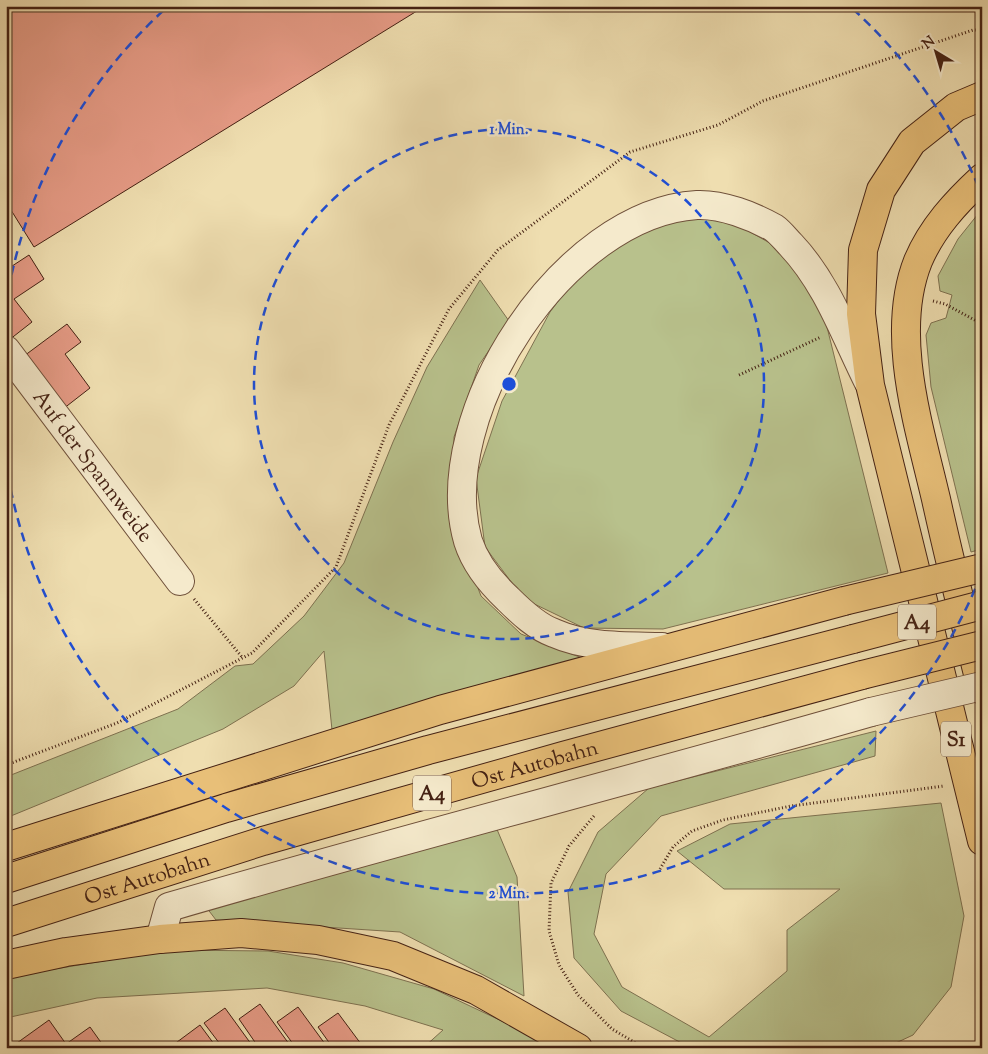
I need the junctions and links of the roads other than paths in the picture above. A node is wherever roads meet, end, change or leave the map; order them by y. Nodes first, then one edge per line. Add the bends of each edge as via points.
1 (982, 96) edge
2 (982, 178) edge
3 (6, 350) edge
4 (870, 386) junction
5 (982, 568) edge
6 (180, 581) road end
7 (982, 605) edge
8 (974, 637) edge
9 (671, 648) junction
10 (982, 686) edge
11 (982, 690) edge
12 (982, 841) edge
13 (6, 847) edge
14 (6, 879) edge
15 (6, 922) edge
16 (160, 939) junction
17 (6, 965) edge
18 (578, 1048) edge

1 - 4 highway via 956,107 912,142 881,190 863,250 861,314
2 - 8 highway via 954,204 932,233 918,262 906,312 908,372
3 - 6 street, Auf der Spannweide
4 - 9 street via 818,279 806,262 776,229 738,212 698,205 656,213 615,232 573,264 535,308 499,360 476,415 464,463 462,504 469,542 491,582 520,611 553,633 594,645
4 - 12 highway, S1
5 - 9 highway, bridge
7 - 14 highway, Ost Autobahn / A4, bridge via 428,750 226,808
8 - 11 highway
8 - 15 highway, Ost Autobahn / A4, bridge via 862,676 563,756 273,839
9 - 13 highway via 440,710
10 - 16 street, bridge via 871,712 169,907
16 - 17 highway via 66,952
16 - 18 highway via 240,933 318,940 393,956 476,990

